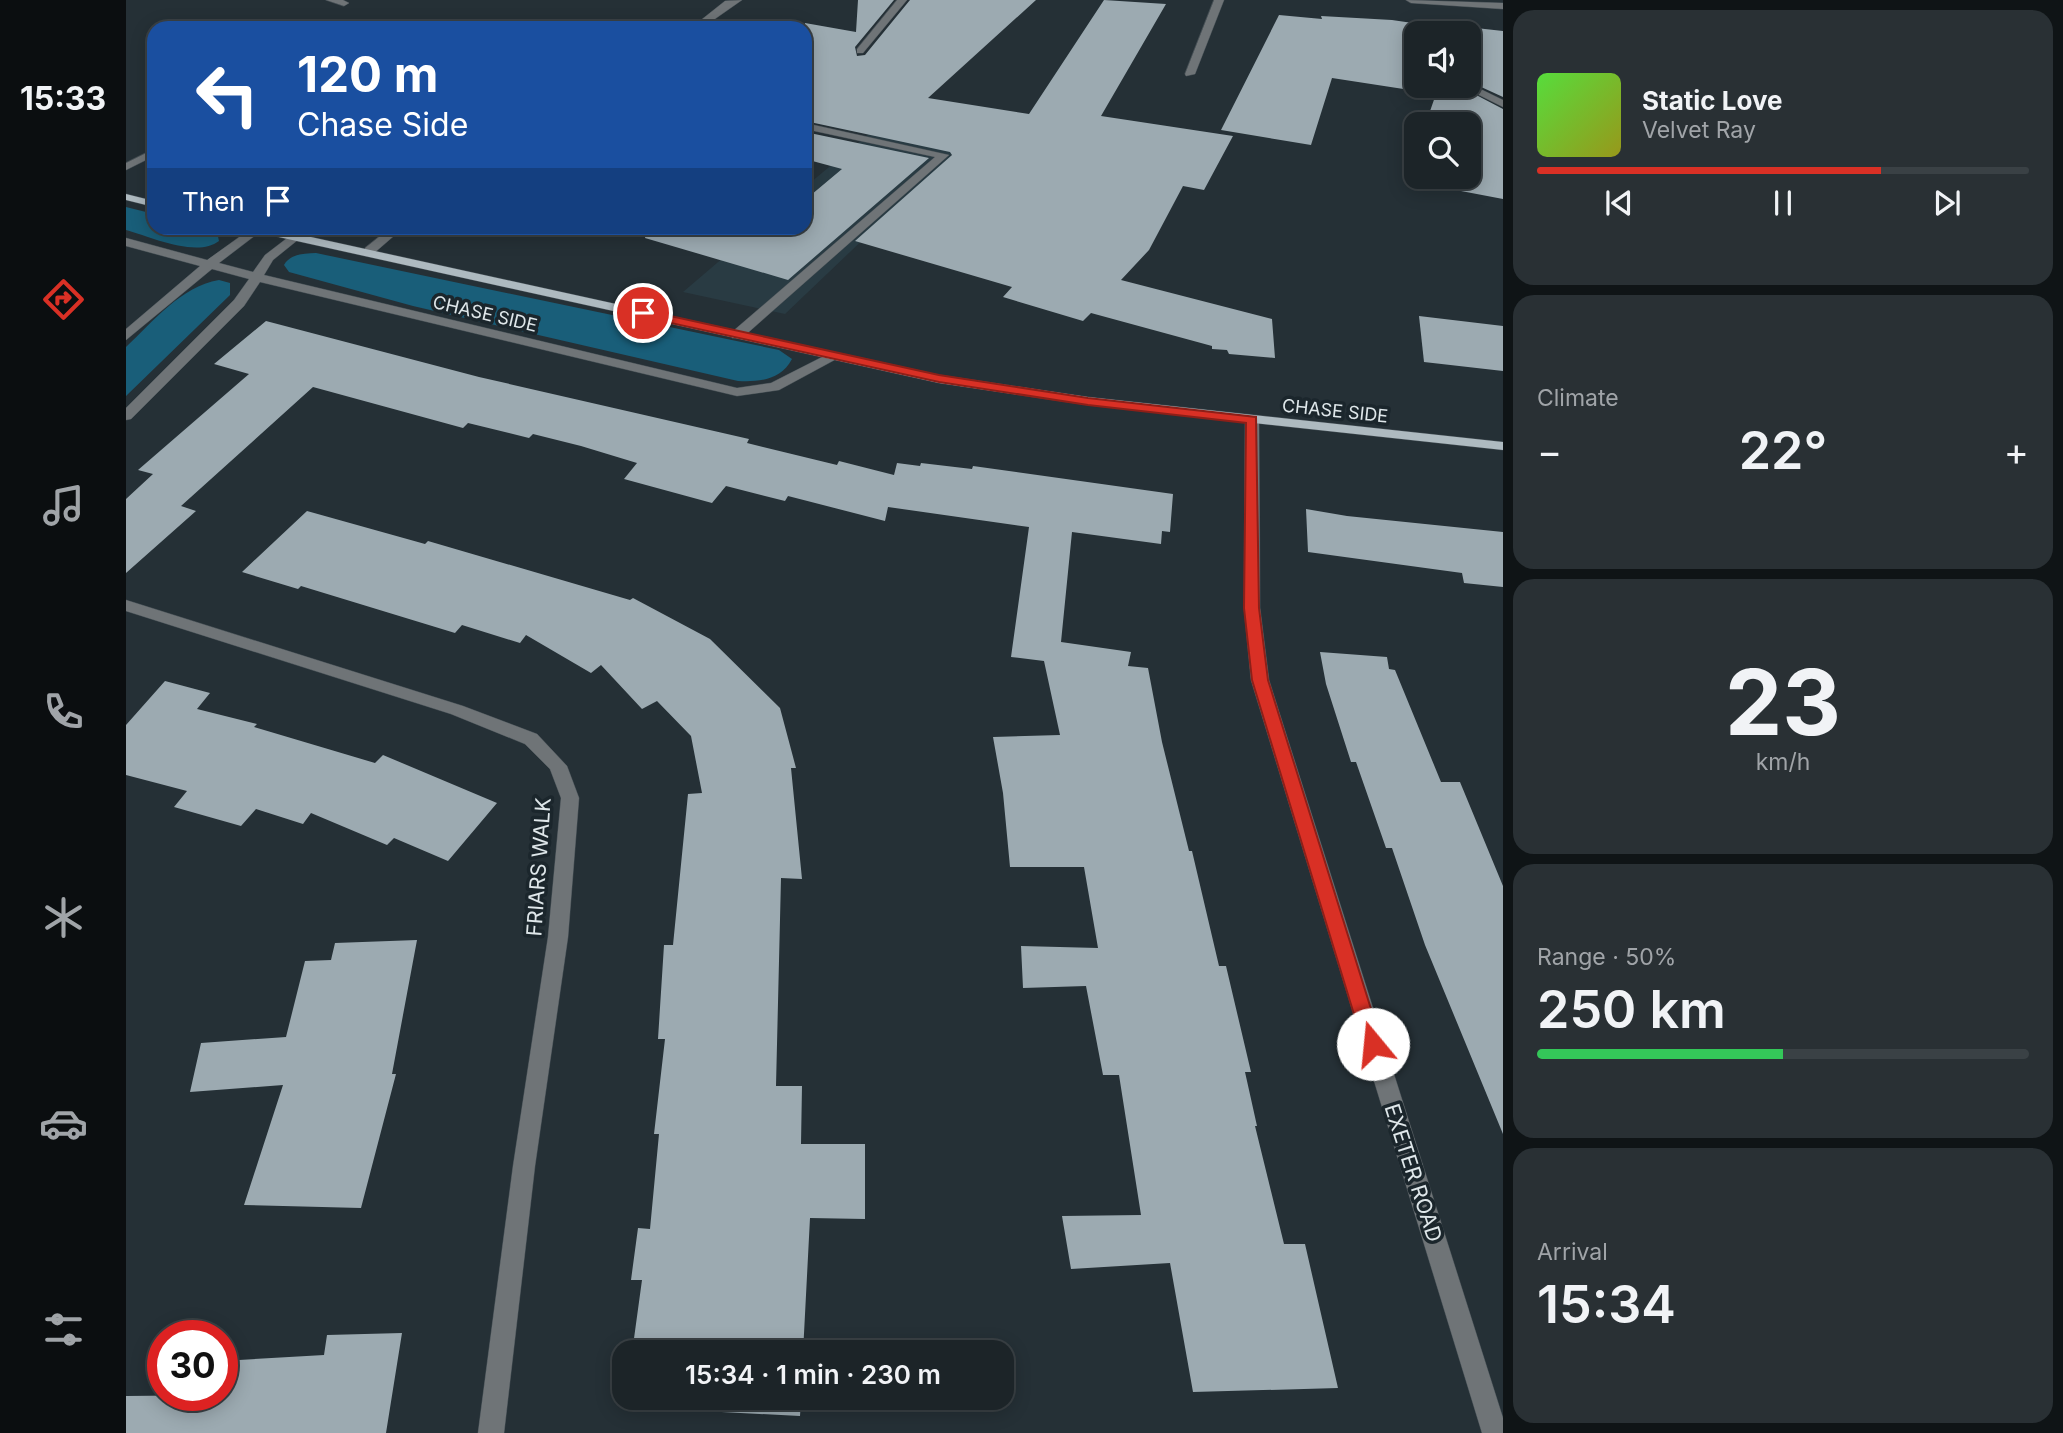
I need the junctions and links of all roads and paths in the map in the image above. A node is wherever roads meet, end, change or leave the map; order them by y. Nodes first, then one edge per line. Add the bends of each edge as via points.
1 (331, 0) edge
2 (737, 0) edge
3 (902, 0) edge
4 (1219, 0) edge
5 (1411, 0) edge
6 (344, 3) dead end
7 (1503, 6) edge
8 (705, 21) edge
9 (860, 51) dead end
10 (1190, 74) dead end
11 (1481, 93) edge
12 (1503, 104) edge
13 (812, 127) edge
14 (147, 156) edge
15 (126, 167) edge
16 (126, 197) edge
17 (147, 202) edge
18 (248, 235) edge
19 (388, 235) edge
20 (295, 236) joint
21 (126, 242) edge
22 (369, 251) junction
23 (209, 264) junction
24 (257, 278) junction
25 (737, 335) junction
26 (126, 336) edge
27 (832, 357) junction
28 (126, 416) edge
29 (1252, 420) junction
30 (1503, 446) edge
31 (126, 605) edge
32 (491, 1433) edge
33 (1495, 1433) edge

1 - 6 street
2 - 8 street
3 - 9 street
4 - 10 street
5 - 7 street
11 - 12 street
13 - 25 street via 943,155
14 - 15 street
16 - 17 main road
18 - 23 street
19 - 22 street
20 - 22 main road, CHASE SIDE
20 - 24 street via 269,258
21 - 23 street, CHASE SIDE
22 - 25 main road, CHASE SIDE
23 - 24 street, CHASE SIDE
23 - 26 street
24 - 27 street, CHASE SIDE via 737,392 774,387
24 - 28 street via 239,303
25 - 27 main road, CHASE SIDE
27 - 29 main road, CHASE SIDE via 939,379
29 - 30 main road, CHASE SIDE
29 - 33 street, EXETER ROAD via 1252,608 1260,680
31 - 32 street, FRIARS WALK via 457,710 531,738 558,766 570,798 558,937

